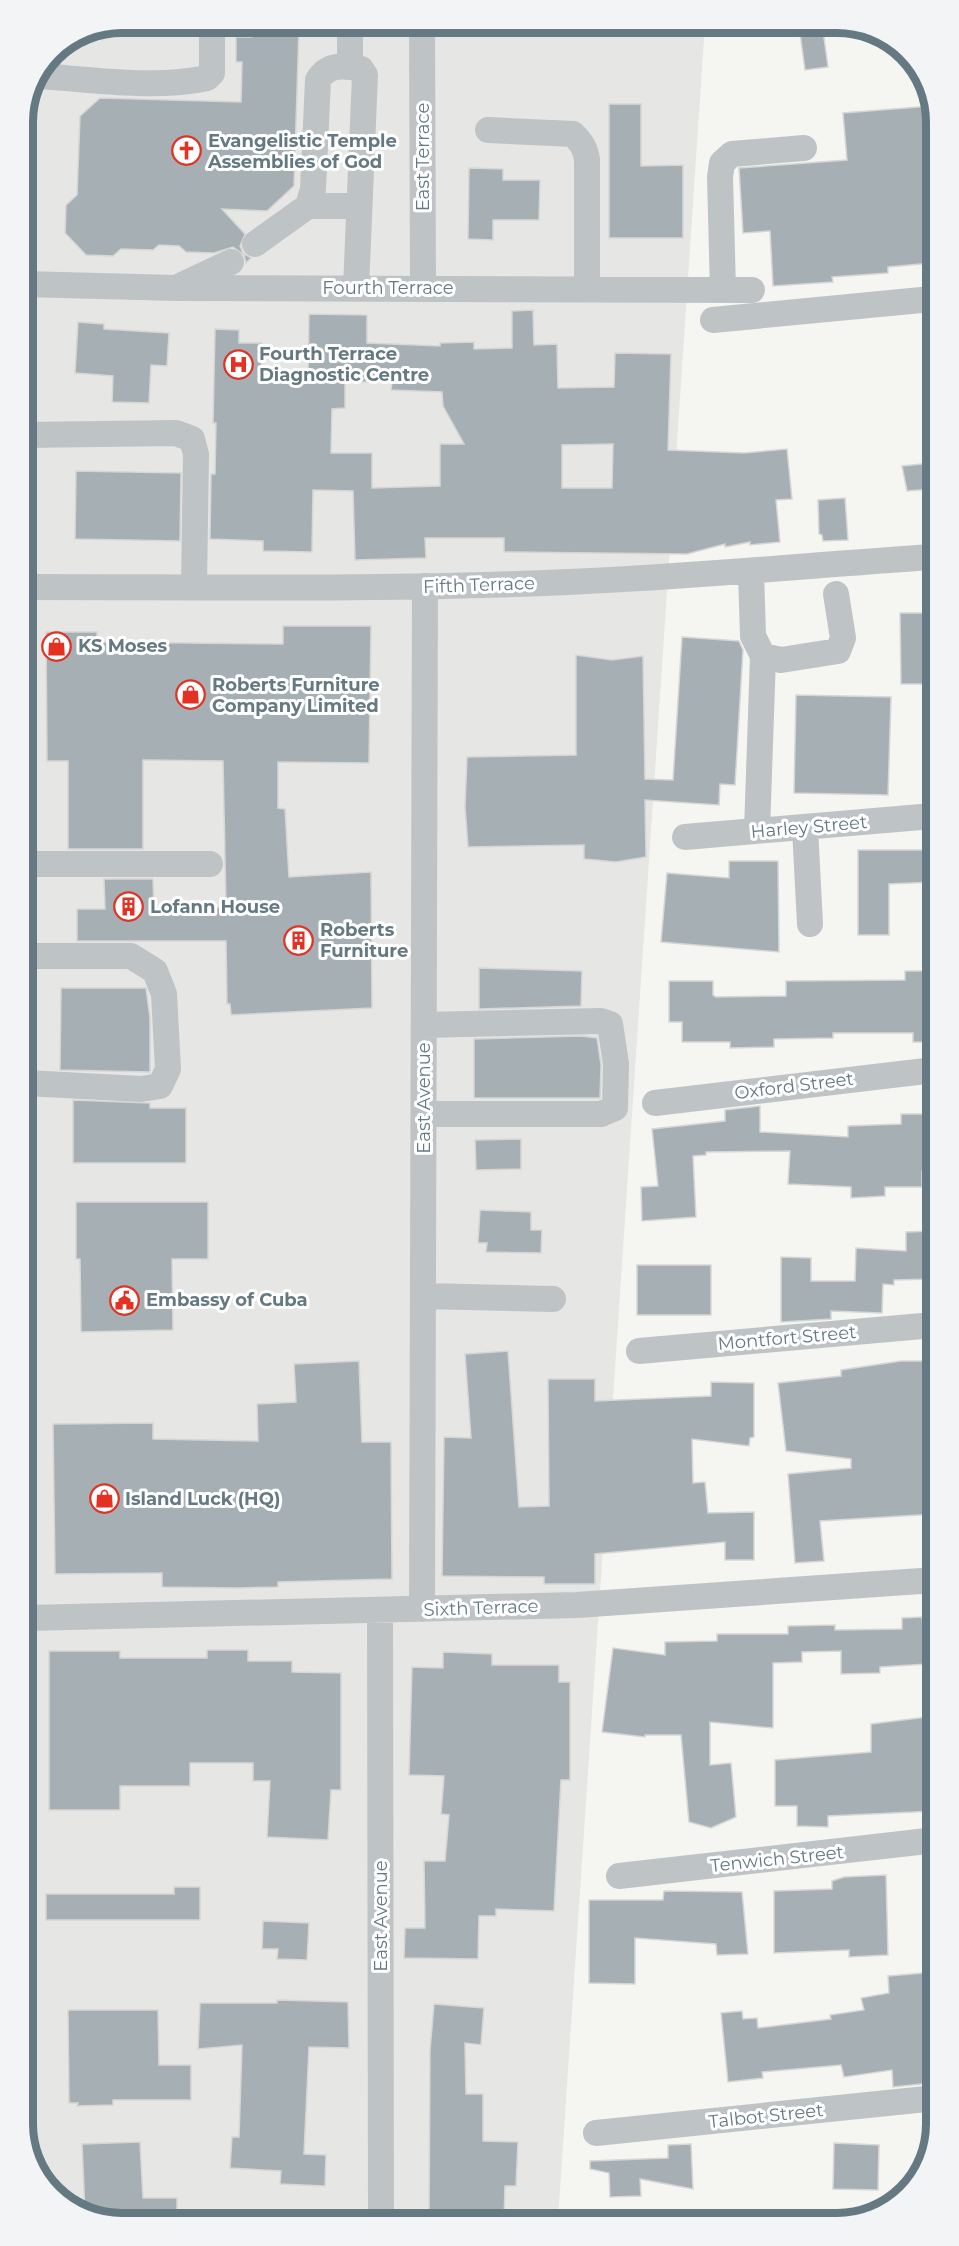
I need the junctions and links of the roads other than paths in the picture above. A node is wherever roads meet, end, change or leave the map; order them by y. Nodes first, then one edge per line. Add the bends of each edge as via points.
1 (212, 33) edge
2 (351, 33) edge
3 (422, 33) edge
4 (350, 66) junction
5 (46, 76) edge
6 (488, 130) dead end
7 (804, 148) dead end
8 (308, 206) junction
9 (359, 206) junction
10 (255, 244) dead end
11 (231, 262) dead end
12 (33, 284) edge
13 (423, 287) junction
14 (176, 288) junction
15 (356, 288) junction
16 (587, 289) junction
17 (723, 290) junction
18 (752, 290) dead end
19 (926, 300) edge
20 (713, 320) dead end
21 (33, 435) edge
22 (926, 557) edge
23 (751, 572) junction
24 (425, 586) junction
25 (33, 587) edge
26 (194, 587) junction
27 (836, 594) dead end
28 (763, 656) junction
29 (926, 817) edge
30 (804, 828) junction
31 (757, 831) junction
32 (685, 837) dead end
33 (33, 864) edge
34 (210, 864) dead end
35 (810, 924) dead end
36 (33, 956) edge
37 (424, 1025) junction
38 (926, 1071) edge
39 (33, 1083) edge
40 (655, 1102) dead end
41 (424, 1114) junction
42 (424, 1296) junction
43 (553, 1299) dead end
44 (926, 1325) edge
45 (639, 1351) dead end
46 (926, 1581) edge
47 (422, 1609) junction
48 (380, 1611) junction
49 (33, 1618) edge
50 (926, 1841) edge
51 (619, 1876) dead end
52 (926, 2099) edge
53 (596, 2133) dead end
54 (381, 2213) edge

1 - 5 street via 212,73 207,78 158,82
2 - 4 street
3 - 13 street, East Terrace
4 - 8 street via 329,68 318,80 313,189
4 - 9 street via 361,69 365,75
6 - 16 street via 573,134 586,151
7 - 17 street via 732,154 722,164
8 - 9 street
8 - 10 street
9 - 15 street
11 - 14 street
12 - 14 street, Fourth Terrace
13 - 15 street, Fourth Terrace
13 - 16 street, Fourth Terrace
14 - 15 street, Fourth Terrace
16 - 17 street, Fourth Terrace
17 - 18 street, Fourth Terrace
19 - 20 street
21 - 26 street via 176,433 192,439 196,454
22 - 23 street, Fifth Terrace
23 - 24 street, Fifth Terrace
23 - 28 street via 753,636
24 - 26 street, Fifth Terrace
24 - 37 street, East Avenue
25 - 26 street, Fifth Terrace
27 - 28 street via 843,638 838,651 781,660
28 - 31 street
29 - 30 street, Harley Street
30 - 31 street, Harley Street
30 - 35 street
31 - 32 street, Harley Street
33 - 34 street
36 - 39 street via 131,956 155,971 164,993 168,1069 160,1086 141,1089
37 - 41 street, East Avenue
37 - 41 street via 601,1021 609,1024 616,1064 615,1108 602,1114
38 - 40 street, Oxford Street
41 - 42 street, East Avenue
42 - 43 street
42 - 47 street, East Avenue
44 - 45 street, Montfort Street
46 - 47 street, Sixth Terrace via 577,1605
47 - 48 street, Sixth Terrace
48 - 49 street, Sixth Terrace
48 - 54 street, East Avenue
50 - 51 street, Tenwich Street
52 - 53 street, Talbot Street

